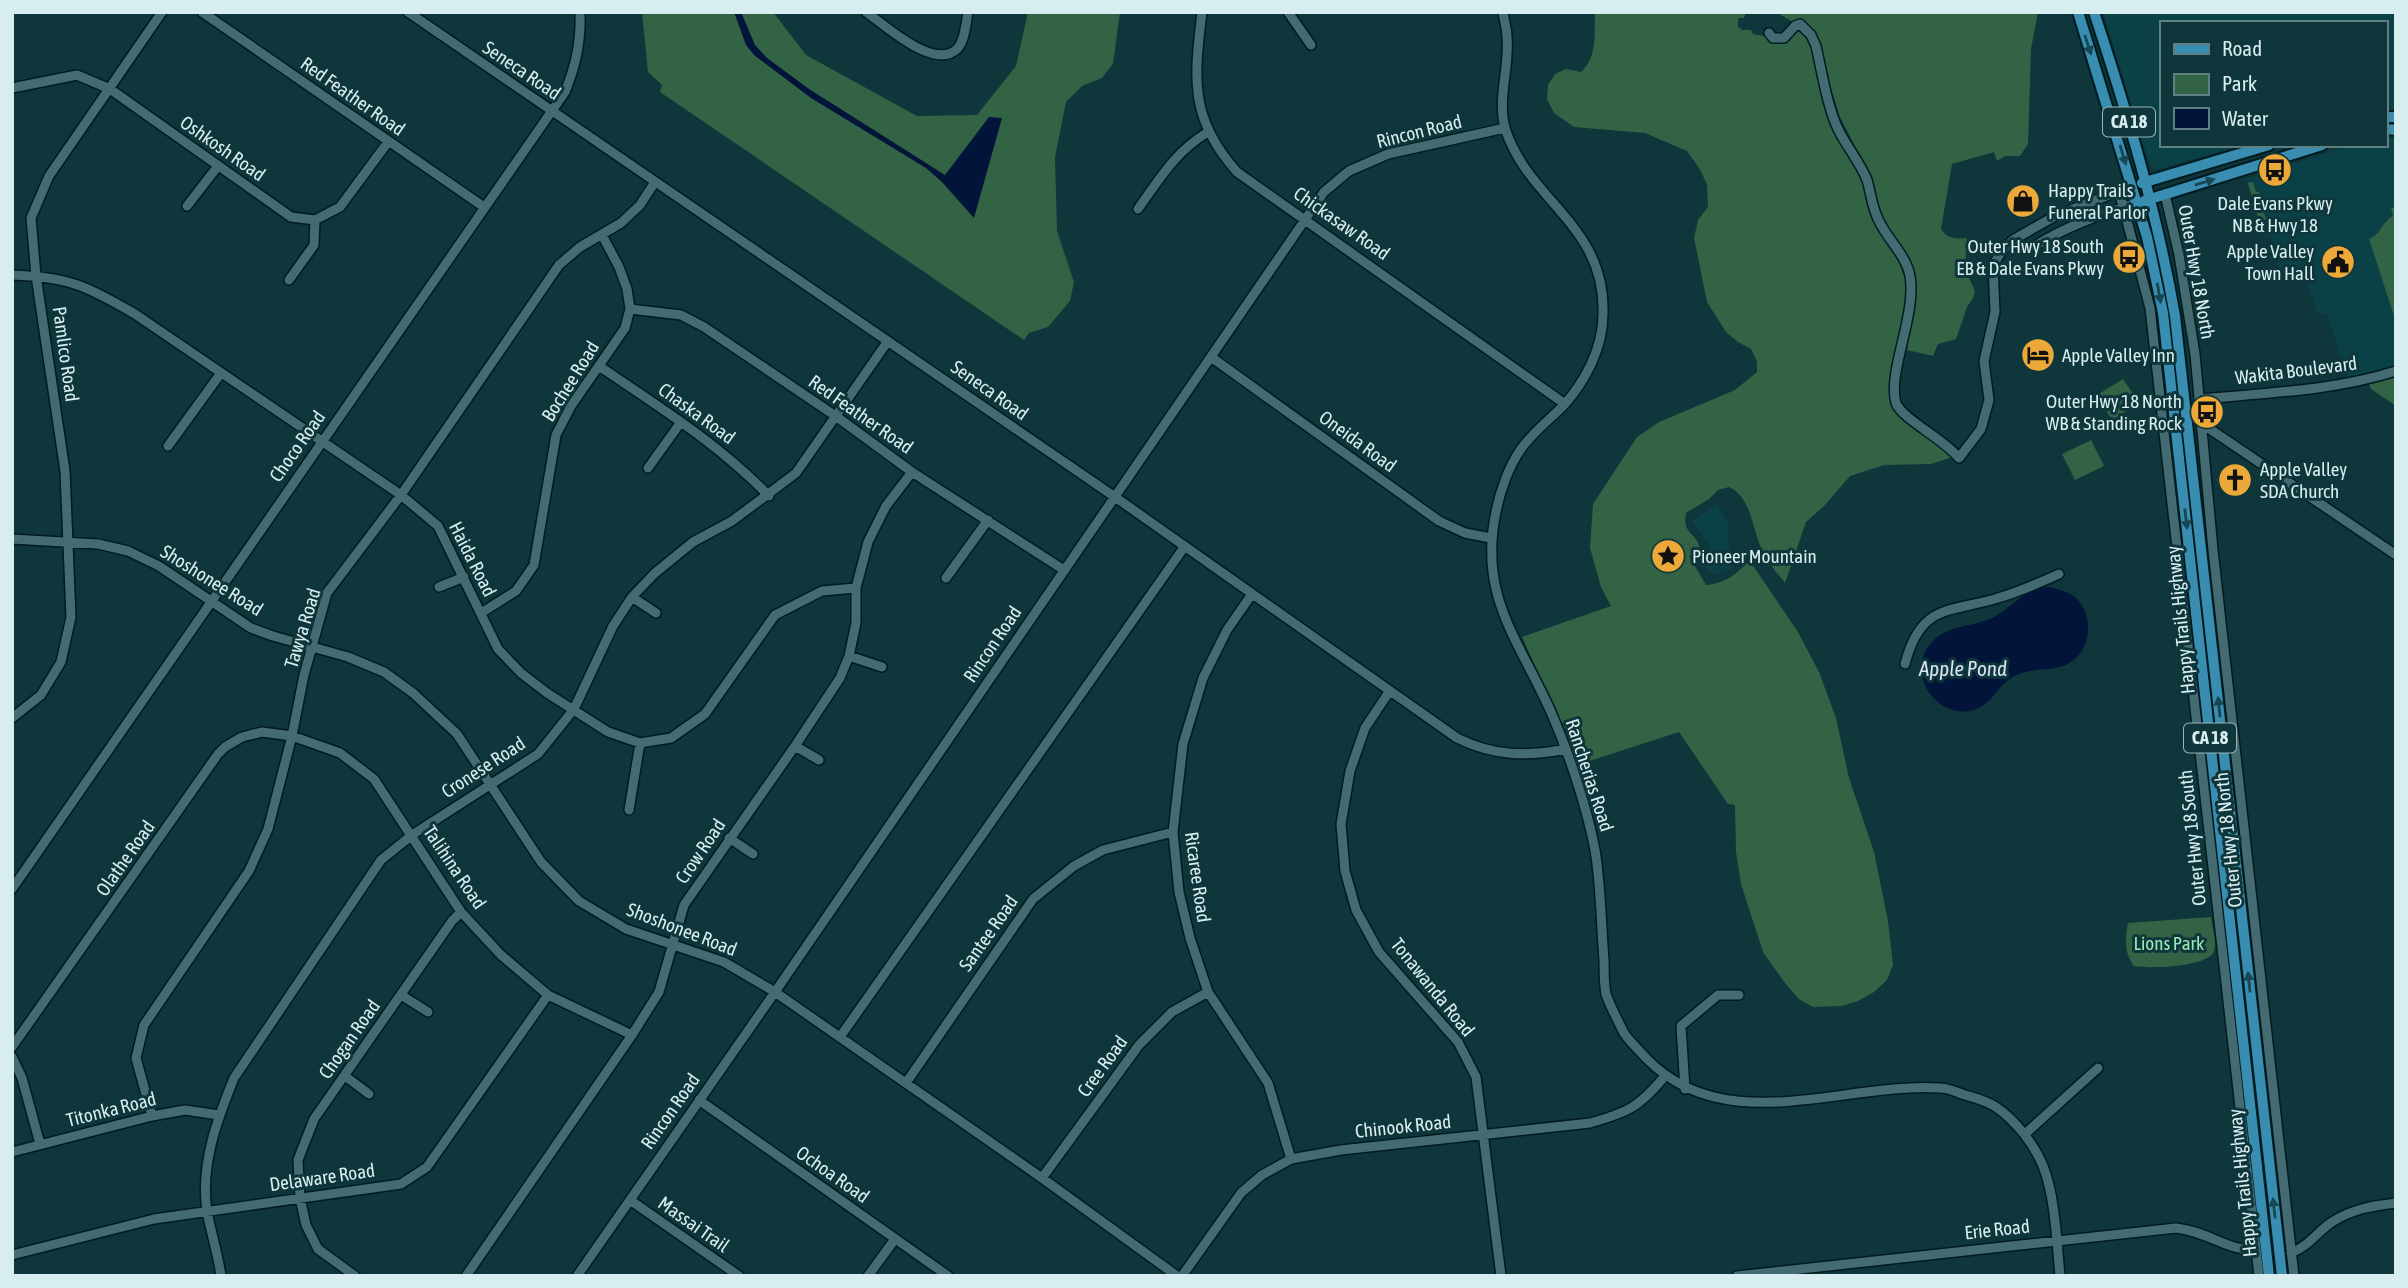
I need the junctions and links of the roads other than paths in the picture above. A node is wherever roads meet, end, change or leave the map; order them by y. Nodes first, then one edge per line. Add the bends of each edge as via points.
1 (162, 12) edge
2 (202, 12) edge
3 (408, 12) edge
4 (580, 12) edge
5 (866, 12) edge
6 (968, 12) edge
7 (1202, 12) edge
8 (1288, 12) edge
9 (1503, 12) edge
10 (2078, 12) edge
11 (2094, 12) edge
12 (1769, 33) dead end
13 (1311, 45) dead end
14 (12, 88) edge
15 (110, 89) junction
16 (551, 111) junction
17 (1505, 128) junction
18 (1208, 132) junction
19 (388, 142) junction
20 (2262, 147) edge
21 (2316, 147) edge
22 (218, 166) junction
23 (2147, 182) junction
24 (655, 183) junction
25 (2133, 186) junction
26 (2119, 191) junction
27 (2165, 194) junction
28 (2151, 199) junction
29 (2137, 203) junction
30 (187, 206) dead end
31 (2125, 206) junction
32 (485, 207) junction
33 (2073, 208) junction
34 (1138, 209) dead end
35 (1306, 219) junction
36 (316, 220) junction
37 (2080, 223) junction
38 (602, 235) junction
39 (2011, 242) junction
40 (12, 275) edge
41 (36, 276) junction
42 (289, 280) dead end
43 (630, 309) junction
44 (888, 341) junction
45 (1211, 357) junction
46 (599, 366) junction
47 (2396, 371) edge
48 (221, 373) junction
49 (2200, 399) junction
50 (1565, 404) junction
51 (837, 416) junction
52 (681, 422) junction
53 (2201, 423) junction
54 (322, 442) junction
55 (169, 446) dead end
56 (648, 468) dead end
57 (912, 472) junction
58 (401, 495) junction
59 (769, 496) junction
60 (1115, 497) junction
61 (988, 520) junction
62 (1491, 538) junction
63 (12, 539) edge
64 (68, 542) junction
65 (1185, 547) junction
66 (2396, 555) edge
67 (1063, 570) junction
68 (2059, 574) dead end
69 (464, 577) junction
70 (946, 578) dead end
71 (439, 587) dead end
72 (856, 588) junction
73 (1252, 594) junction
74 (632, 597) junction
75 (211, 603) junction
76 (481, 613) junction
77 (656, 613) dead end
78 (312, 646) junction
79 (849, 656) junction
80 (1905, 664) dead end
81 (882, 667) dead end
82 (1389, 692) junction
83 (574, 709) junction
84 (12, 718) edge
85 (292, 736) junction
86 (640, 743) junction
87 (795, 746) junction
88 (1566, 748) junction
89 (818, 760) dead end
90 (489, 785) junction
91 (629, 810) dead end
92 (1173, 832) junction
93 (412, 835) junction
94 (729, 838) junction
95 (752, 855) dead end
96 (12, 889) edge
97 (461, 912) junction
98 (673, 944) junction
99 (775, 992) junction
100 (1208, 992) junction
101 (401, 995) junction
102 (1739, 995) dead end
103 (548, 996) junction
104 (428, 1012) dead end
105 (632, 1035) junction
106 (840, 1037) junction
107 (12, 1047) edge
108 (12, 1058) edge
109 (2098, 1068) dead end
110 (345, 1076) junction
111 (1665, 1076) junction
112 (906, 1083) junction
113 (1685, 1089) junction
114 (369, 1094) dead end
115 (699, 1100) junction
116 (219, 1115) junction
117 (152, 1116) junction
118 (2025, 1134) junction
119 (1484, 1136) junction
120 (40, 1144) junction
121 (12, 1152) edge
122 (1291, 1159) junction
123 (1042, 1178) junction
124 (300, 1198) junction
125 (630, 1200) junction
126 (2396, 1203) edge
127 (207, 1209) junction
128 (895, 1239) junction
129 (2056, 1240) junction
130 (2256, 1250) junction
131 (2291, 1253) junction
132 (12, 1255) edge
133 (221, 1276) edge
134 (355, 1276) edge
135 (466, 1276) edge
136 (577, 1276) edge
137 (739, 1276) edge
138 (868, 1276) edge
139 (948, 1276) edge
140 (1180, 1276) edge
141 (1501, 1276) edge
142 (1737, 1276) edge
143 (2060, 1276) edge
144 (2259, 1276) edge
145 (2269, 1276) edge
146 (2282, 1276) edge
147 (2294, 1276) edge

1 - 15 street, Pamlico Road
2 - 19 street, Red Feather Road
3 - 16 street, Seneca Road
4 - 16 street, Choco Road via 576,64
5 - 6 street via 923,52 945,55 957,49
7 - 18 street, Chickasaw Road via 1195,80
8 - 13 street
9 - 17 street, Rancherias Road via 1508,40 1503,82
10 -> 25 main road, Happy Trails Highway / CA 18
11 - 23 main road, Happy Trails Highway / CA 18
12 - 39 street via 1784,38 1800,24 1816,46 1839,131 1866,178 1879,221 1910,278 1910,304 1894,389 1897,405 1959,458 1981,429 1989,400 1984,361 1995,312 1993,265
14 - 15 street, Oshkosh Road via 77,75
15 - 22 street, Oshkosh Road
15 - 41 street, Pamlico Road via 49,176 31,218
16 - 24 street, Seneca Road
16 - 32 street, Choco Road
17 - 35 street, Rincon Road via 1388,154 1349,171 1324,192
17 - 50 street, Rancherias Road via 1524,168 1590,248 1600,283 1604,315 1599,344 1584,379
18 - 34 street via 1187,144
18 - 35 street, Chickasaw Road via 1237,172
19 - 32 street, Red Feather Road
19 - 36 street via 340,207
20 - 23 main road
27 -> 21 main road
22 - 30 street
22 - 36 street, Oshkosh Road via 291,218
23 - 25 main road
23 - 28 main road, Happy Trails Highway / CA 18
24 - 38 street, Tawya Road via 640,205
24 - 44 street, Seneca Road
25 - 26 street
25 - 29 main road, Happy Trails Highway / CA 18
26 - 31 street, Outer Hwy 18 South
26 - 33 street
27 - 28 main road
27 - 49 street, Outer Hwy 18 North via 2189,306
28 - 29 main road
146 -> 28 main road, Happy Trails Highway / CA 18 via 2175,316
29 - 31 street
29 -> 145 main road, Happy Trails Highway / CA 18 via 2154,263 2164,326
31 - 37 street
31 - 130 street, Outer Hwy 18 South via 2150,308
32 - 54 street, Choco Road
33 - 37 street
33 - 39 street
35 - 45 street, Rincon Road
35 - 50 street, Chickasaw Road
36 - 42 street via 314,245
37 - 39 street via 2032,248
38 - 43 street via 619,267
38 - 58 street, Tawya Road via 559,265
40 - 41 street, Haida Road
41 - 48 street, Haida Road via 95,290
41 - 64 street, Pamlico Road via 65,471
43 - 46 street, Bochee Road via 625,328
43 - 51 street, Red Feather Road via 681,315
44 - 51 street, Cronese Road
44 - 60 street, Seneca Road
45 - 60 street, Rincon Road
45 - 62 street, Oneida Road via 1440,521
46 - 52 street, Chaska Road
46 - 76 street, Bochee Road via 556,435 534,565 516,591
47 - 49 street, Wakita Boulevard via 2312,388
48 - 54 street, Haida Road
48 - 55 street
49 - 53 street, Outer Hwy 18 North
50 - 62 street, Rancherias Road via 1521,448 1497,507
51 - 57 street, Red Feather Road
51 - 59 street, Cronese Road via 796,473
52 - 56 street
52 - 59 street, Chaska Road via 740,466
53 - 66 street
53 - 131 street, Outer Hwy 18 North
54 - 58 street, Haida Road
54 - 75 street, Choco Road
57 - 61 street, Red Feather Road
57 - 72 street, Crow Road via 867,542
58 - 69 street, Haida Road via 438,526
58 - 78 street, Tawya Road via 327,593
59 - 74 street, Cronese Road via 694,542
60 - 65 street, Seneca Road
60 - 67 street, Rincon Road
61 - 67 street, Red Feather Road
61 - 70 street
62 - 88 street, Rancherias Road via 1499,606
63 - 64 street, Shoshonee Road
64 - 75 street, Shoshonee Road via 105,545 139,555
64 - 84 street, Pamlico Road via 71,617 61,662 40,695
65 - 73 street, Seneca Road
65 - 106 street
67 - 99 street, Rincon Road
68 - 80 street via 2003,597 1944,610 1920,630
69 - 71 street
69 - 76 street, Haida Road
72 - 79 street, Crow Road via 856,623
72 - 86 street via 822,592 775,615 705,714 671,738
73 - 82 street, Seneca Road
73 - 92 street, Ricaree Road via 1203,678 1183,744
74 - 77 street
74 - 83 street, Cronese Road via 612,626
75 - 78 street, Shoshonee Road via 251,628
75 - 96 street, Choco Road
76 - 83 street, Haida Road via 498,649 521,673
78 - 85 street, Tawya Road
78 - 90 street, Shoshonee Road via 384,672 413,693 457,734
79 - 81 street
79 - 87 street, Crow Road via 840,678
82 - 88 street, Seneca Road via 1480,749 1512,755
82 - 119 street, Tonawanda Road via 1365,728 1350,771 1341,824 1345,871 1356,910 1379,951 1458,1041 1476,1077
83 - 86 street, Haida Road via 608,732
83 - 90 street, Cronese Road via 538,754
85 - 93 street, Talihina Road via 340,753 374,779
85 - 107 street, Olathe Road via 250,734 218,754
85 - 117 street, Tawya Road via 268,829 249,872 144,1025 136,1058
86 - 91 street
87 - 89 street
87 - 94 street, Crow Road
88 - 111 street, Rancherias Road via 1595,850 1606,993 1626,1036
90 - 93 street, Cronese Road
90 - 98 street, Shoshonee Road via 541,862 579,901 626,929
92 - 100 street, Ricaree Road via 1179,892
92 - 112 street, Santee Road via 1103,850 1074,866 1033,899
93 - 97 street, Talihina Road
93 - 116 street, Cronese Road via 381,860 234,1078
94 - 95 street
94 - 98 street, Crow Road via 684,905
97 - 101 street, Chogan Road
97 - 103 street, Talihina Road via 500,955
98 - 99 street, Shoshonee Road via 724,961
98 - 105 street, Crow Road via 659,992
99 - 106 street, Shoshonee Road
99 - 115 street, Rincon Road
100 - 122 street, Ricaree Road via 1268,1083
100 - 123 street, Cree Road via 1172,1012 1139,1045
101 - 104 street
101 - 110 street, Chogan Road
102 - 113 street via 1718,995 1681,1026
103 - 105 street, Talihina Road
103 - 124 street, Delaware Road via 427,1167 401,1184
105 - 135 street, Crow Road
106 - 112 street, Shoshonee Road
108 - 120 street
109 - 118 street
110 - 114 street
110 - 124 street, Chogan Road via 314,1119 298,1160
111 - 113 street, Rancherias Road
111 - 119 street, Chinook Road via 1625,1113 1590,1123
112 - 123 street, Shoshonee Road
113 - 118 street, Rancherias Road via 1724,1100 1779,1103 1945,1088 1994,1105
115 - 125 street, Rincon Road
115 - 128 street, Ochoa Road
116 - 117 street, Titonka Road via 186,1110
116 - 127 street, Cronese Road via 205,1169
117 - 120 street, Titonka Road
118 - 129 street, Rancherias Road via 2044,1168
119 - 122 street, Chinook Road
119 - 141 street, Tonawanda Road
120 - 121 street, Titonka Road
122 - 140 street, Chinook Road via 1262,1175 1241,1194
123 - 140 street, Shoshonee Road
124 - 127 street, Delaware Road
124 - 134 street, Chogan Road via 306,1226 318,1249
125 - 136 street, Rincon Road
125 - 137 street, Massai Trail
126 - 131 street via 2358,1208
127 - 132 street, Delaware Road
127 - 133 street, Cronese Road
128 - 138 street
128 - 139 street, Ochoa Road
129 - 130 street, Erie Road via 2176,1228 2194,1230 2238,1250
129 - 142 street, Erie Road
129 - 143 street, Rancherias Road
130 - 144 street, Outer Hwy 18 South
131 - 147 street, Outer Hwy 18 North

